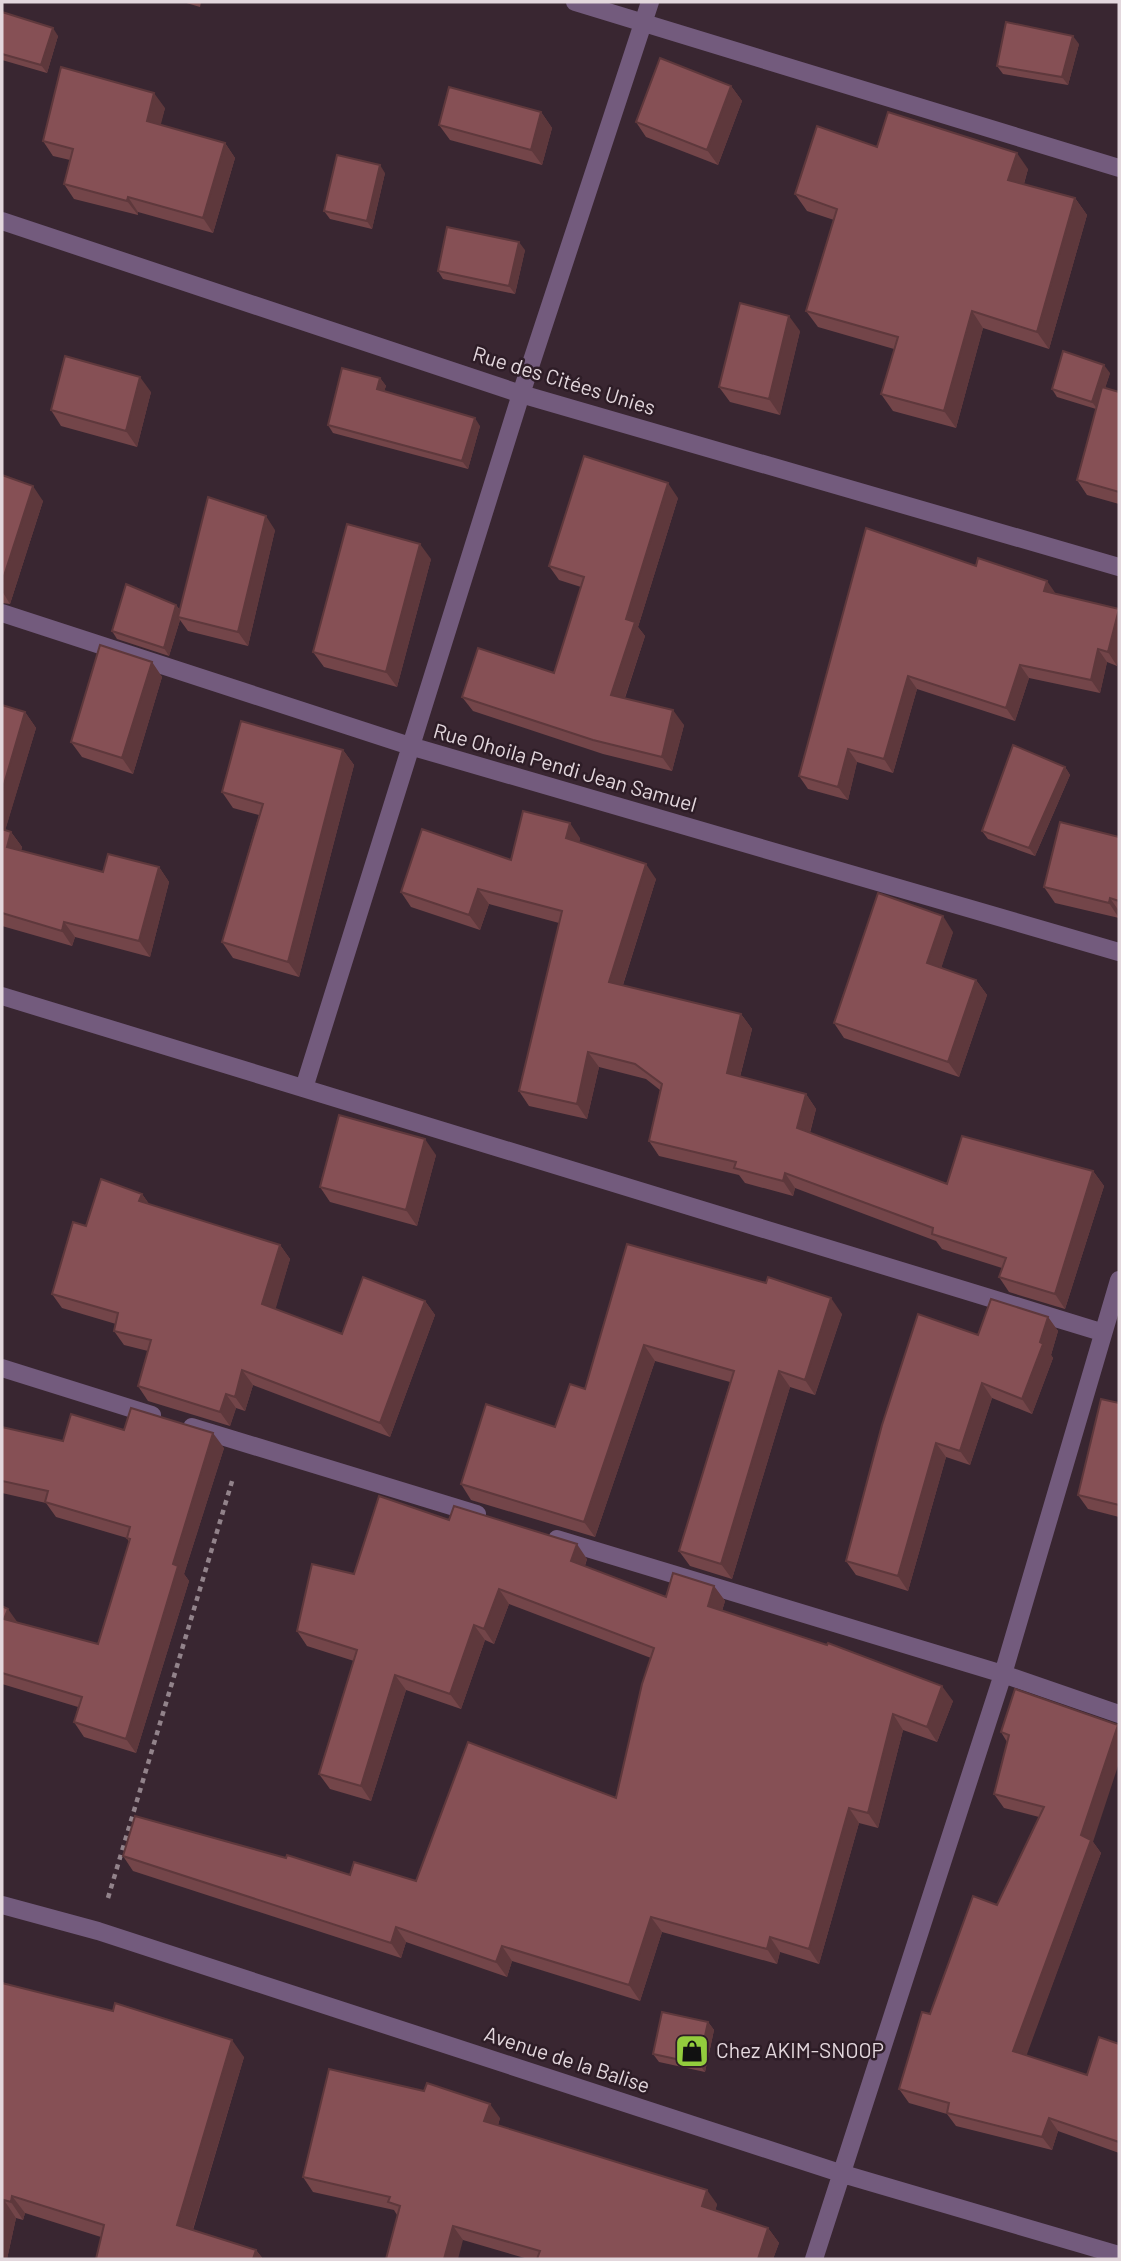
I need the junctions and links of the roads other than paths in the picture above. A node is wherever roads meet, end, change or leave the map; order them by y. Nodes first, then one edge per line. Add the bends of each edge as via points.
1 (575, 2) edge
2 (650, 2) edge
3 (643, 24) junction
4 (1119, 168) edge
5 (2, 221) edge
6 (522, 394) junction
7 (1119, 567) edge
8 (2, 613) edge
9 (410, 746) junction
10 (1119, 953) edge
11 (2, 996) edge
12 (304, 1088) junction
13 (1119, 1280) edge
14 (1101, 1332) junction
15 (2, 1368) edge
16 (496, 1520) edge
17 (536, 1532) edge
18 (1003, 1674) junction
19 (1119, 1714) edge
20 (2, 1905) edge
21 (843, 2174) junction
22 (1119, 2255) edge
23 (814, 2259) edge

1 - 3 street
2 - 3 street
3 - 4 street
3 - 6 street
5 - 6 street, Rue des Citées Unies
6 - 7 street, Rue des Citées Unies
6 - 9 street
8 - 9 street, Rue Ohoila Pendi Jean Samuel
9 - 10 street, Rue Ohoila Pendi Jean Samuel
9 - 12 street
11 - 12 street
12 - 14 street
13 - 14 street
14 - 18 street
15 - 16 street
17 - 18 street
18 - 19 street
18 - 21 street
20 - 21 street, Avenue de la Balise via 98,1931
21 - 22 street, Avenue de la Balise
21 - 23 street

